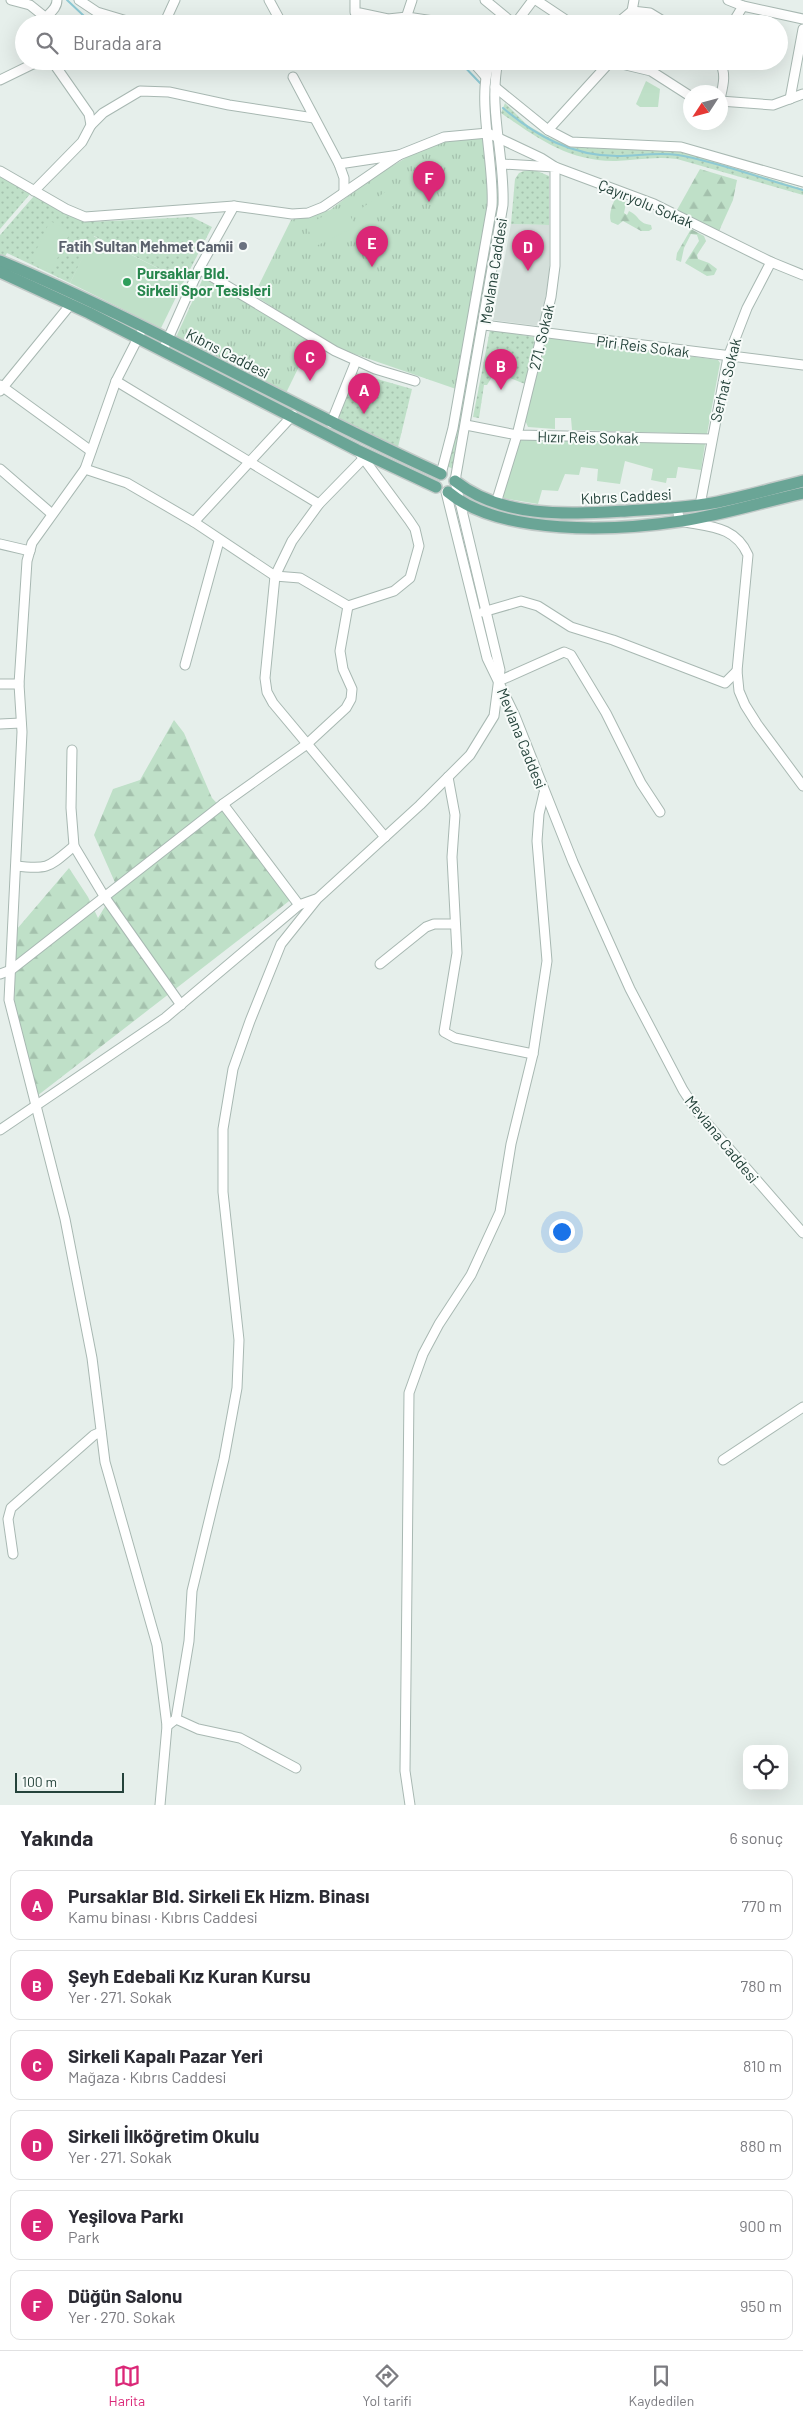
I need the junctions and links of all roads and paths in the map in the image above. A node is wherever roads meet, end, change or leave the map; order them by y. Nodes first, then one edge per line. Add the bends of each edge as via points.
1 (11, 0) edge
2 (58, 0) edge
3 (79, 0) edge
4 (175, 0) edge
5 (269, 0) edge
6 (355, 0) edge
7 (412, 0) edge
8 (485, 0) edge
9 (534, 0) edge
10 (634, 0) edge
11 (728, 0) edge
12 (743, 6) junction
13 (632, 11) junction
14 (39, 15) edge
15 (48, 15) edge
16 (107, 15) edge
17 (168, 15) edge
18 (277, 15) edge
19 (369, 15) edge
20 (408, 15) edge
21 (504, 15) edge
22 (522, 15) edge
23 (558, 15) edge
24 (627, 15) edge
25 (653, 15) edge
26 (738, 15) edge
27 (785, 15) edge
28 (788, 16) edge
29 (803, 19) edge
30 (803, 29) edge
31 (21, 70) edge
32 (58, 70) edge
33 (480, 70) edge
34 (488, 70) edge
35 (497, 70) edge
36 (603, 70) edge
37 (647, 70) edge
38 (723, 70) edge
39 (293, 77) dead end
40 (486, 77) junction
41 (0, 80) edge
42 (723, 85) edge
43 (494, 90) junction
44 (683, 91) edge
45 (803, 94) edge
46 (790, 99) junction
47 (728, 101) edge
48 (314, 118) junction
49 (91, 126) junction
50 (548, 130) junction
51 (488, 133) junction
52 (499, 137) junction
53 (399, 154) junction
54 (339, 164) junction
55 (502, 164) junction
56 (555, 167) junction
57 (0, 171) edge
58 (803, 182) edge
59 (34, 191) junction
60 (344, 191) junction
61 (234, 206) junction
62 (0, 261) edge
63 (771, 262) junction
64 (199, 269) junction
65 (0, 272) edge
66 (803, 275) edge
67 (71, 304) junction
68 (484, 324) junction
69 (144, 328) junction
70 (543, 333) junction
71 (137, 338) junction
72 (165, 345) junction
73 (728, 357) junction
74 (356, 361) junction
75 (803, 365) edge
76 (116, 381) junction
77 (415, 381) dead end
78 (1, 388) edge
79 (293, 415) junction
80 (331, 422) junction
81 (466, 425) junction
82 (517, 435) junction
83 (711, 439) junction
84 (91, 451) junction
85 (360, 454) junction
86 (252, 462) junction
87 (0, 469) edge
88 (85, 469) junction
89 (441, 474) junction
90 (455, 481) junction
91 (803, 481) edge
92 (444, 490) junction
93 (803, 493) edge
94 (460, 502) junction
95 (496, 503) junction
96 (319, 504) junction
97 (700, 504) junction
98 (677, 509) junction
99 (52, 514) junction
100 (680, 521) junction
101 (194, 522) junction
102 (219, 541) junction
103 (0, 544) edge
104 (30, 551) junction
105 (275, 576) junction
106 (348, 606) junction
107 (487, 611) junction
108 (477, 614) junction
109 (186, 664) dead end
110 (737, 671) junction
111 (499, 681) junction
112 (0, 684) edge
113 (19, 684) junction
114 (0, 724) edge
115 (21, 724) junction
116 (307, 744) junction
117 (72, 750) dead end
118 (448, 777) junction
119 (803, 786) edge
120 (544, 793) junction
121 (223, 804) junction
122 (660, 812) dead end
123 (385, 836) junction
124 (74, 846) junction
125 (16, 866) junction
126 (104, 896) junction
127 (317, 899) junction
128 (299, 905) junction
129 (455, 924) junction
130 (380, 964) dead end
131 (11, 970) junction
132 (0, 974) edge
133 (180, 1005) junction
134 (533, 1054) junction
135 (37, 1106) junction
136 (0, 1130) edge
137 (803, 1233) edge
138 (803, 1407) edge
139 (101, 1432) junction
140 (723, 1460) dead end
141 (13, 1554) dead end
142 (176, 1719) junction
143 (167, 1726) junction
144 (296, 1768) dead end
145 (160, 1805) edge
146 (410, 1805) edge

1 - 14 street via 30,5
2 - 15 street
3 - 16 street
4 - 17 street
5 - 18 street
6 - 19 street via 355,12
7 - 20 street
8 - 21 street
9 - 22 street
9 - 23 street
10 - 13 street
11 - 12 street
12 - 26 street
12 - 27 street
13 - 24 street
13 - 25 street
28 - 29 street
30 - 46 street
31 - 41 street
32 - 49 street via 89,114
33 - 40 street
34 - 40 street
35 - 43 street
36 - 50 street
37 - 44 street
38 - 42 street
39 - 48 street
40 - 51 street
43 - 50 street
43 - 52 street, Mevlana Caddesi
45 - 46 street
46 - 47 street via 763,106
48 - 49 street via 168,92 140,91 103,113
48 - 54 street
49 - 59 street via 82,142
50 - 58 street via 578,144 681,147
51 - 52 street, Çayıryolu Sokak
51 - 53 street via 444,137
51 - 89 street via 492,206 457,407
52 - 55 street, Mevlana Caddesi
52 - 56 street, Çayıryolu Sokak
53 - 54 street
53 - 60 street
54 - 60 street
55 - 56 street
55 - 68 street, Mevlana Caddesi via 503,205
56 - 63 street, Çayıryolu Sokak via 654,204
56 - 70 street, 271. Sokak via 555,266
57 - 59 street
59 - 61 street via 72,212 91,218
60 - 61 street via 323,207 308,213 292,214
61 - 64 street
62 - 69 main road, Kıbrıs Caddesi
63 - 66 street, Çayıryolu Sokak
63 - 73 street, Serhat Sokak via 747,308
64 - 72 street
64 - 74 street
65 - 67 main road
67 - 71 main road
67 - 78 street
68 - 70 street, Piri Reis Sokak
68 - 81 street, Mevlana Caddesi
69 - 71 street
69 - 72 main road, Kıbrıs Caddesi
70 - 73 street, Piri Reis Sokak
70 - 82 street, 271. Sokak
71 - 72 main road
71 - 76 street
72 - 79 main road
72 - 80 main road, Kıbrıs Caddesi
73 - 75 street, Piri Reis Sokak
73 - 83 street, Serhat Sokak
74 - 77 street
74 - 80 street
76 - 84 street
76 - 86 street
78 - 84 street
79 - 85 main road
79 - 86 street
80 - 89 main road, Kıbrıs Caddesi
81 - 82 street, Hızır Reis Sokak
81 - 90 street, Mevlana Caddesi
82 - 83 street, Hızır Reis Sokak
82 - 95 street, 271. Sokak
83 - 97 street, Serhat Sokak
84 - 88 street
85 - 92 main road
85 - 96 street
85 - 106 street via 415,529 419,546 410,578 401,588
86 - 96 street
86 - 101 street
87 - 99 street
88 - 99 street
88 - 101 street via 127,483
89 - 90 main road via 450,474
89 - 92 main road via 436,481
90 - 92 main road via 454,486
90 - 94 street, Mevlana Caddesi
90 - 95 main road, Kıbrıs Caddesi
91 - 97 main road, Kıbrıs Caddesi
92 - 94 main road
92 - 108 street
93 - 100 main road
94 - 100 main road via 512,520 560,527
94 - 107 street, Mevlana Caddesi
95 - 98 main road, Kıbrıs Caddesi via 556,513
96 - 105 street via 292,541
97 - 98 main road, Kıbrıs Caddesi
98 - 100 street
99 - 104 street
100 - 110 street via 730,532 742,542 748,555
101 - 102 street
102 - 105 street
102 - 109 street
103 - 104 street
104 - 113 street
105 - 106 street via 300,578
105 - 116 street via 266,687 270,700
106 - 116 street via 340,651 352,690 351,699 346,708
107 - 108 street
107 - 110 street via 521,601 538,606 571,627 725,683
107 - 111 street, Mevlana Caddesi via 500,670
108 - 111 street via 487,658
110 - 119 street via 739,691 745,705
111 - 118 street via 494,716 470,755
111 - 120 street, Mevlana Caddesi
111 - 122 street via 564,652 571,655
112 - 113 street
113 - 115 street
114 - 115 street
115 - 125 street
116 - 121 street
116 - 123 street
117 - 124 street
118 - 123 street
118 - 129 street via 454,814
120 - 134 street via 537,841 547,961
120 - 137 street, Mevlana Caddesi via 630,989 683,1090 718,1138
121 - 126 street
121 - 128 street
123 - 127 street
124 - 125 street via 50,866 39,869
124 - 126 street
125 - 131 street
126 - 131 street
126 - 133 street
127 - 128 street
127 - 142 street via 281,944 233,1069 223,1130 223,1192 239,1340 237,1388 192,1591 189,1640
128 - 133 street
129 - 130 street via 434,924 426,928
129 - 134 street via 457,953 444,1032 455,1038
131 - 132 street
131 - 135 street via 9,1000
133 - 135 street
134 - 146 street via 511,1144 500,1212 471,1275 423,1354 409,1393 405,1772
135 - 136 street
135 - 139 street via 66,1219 92,1358
138 - 140 street
139 - 141 street via 11,1508 8,1519
139 - 143 street via 105,1462 157,1645
142 - 143 street
142 - 144 street via 198,1729 240,1738
143 - 145 street

